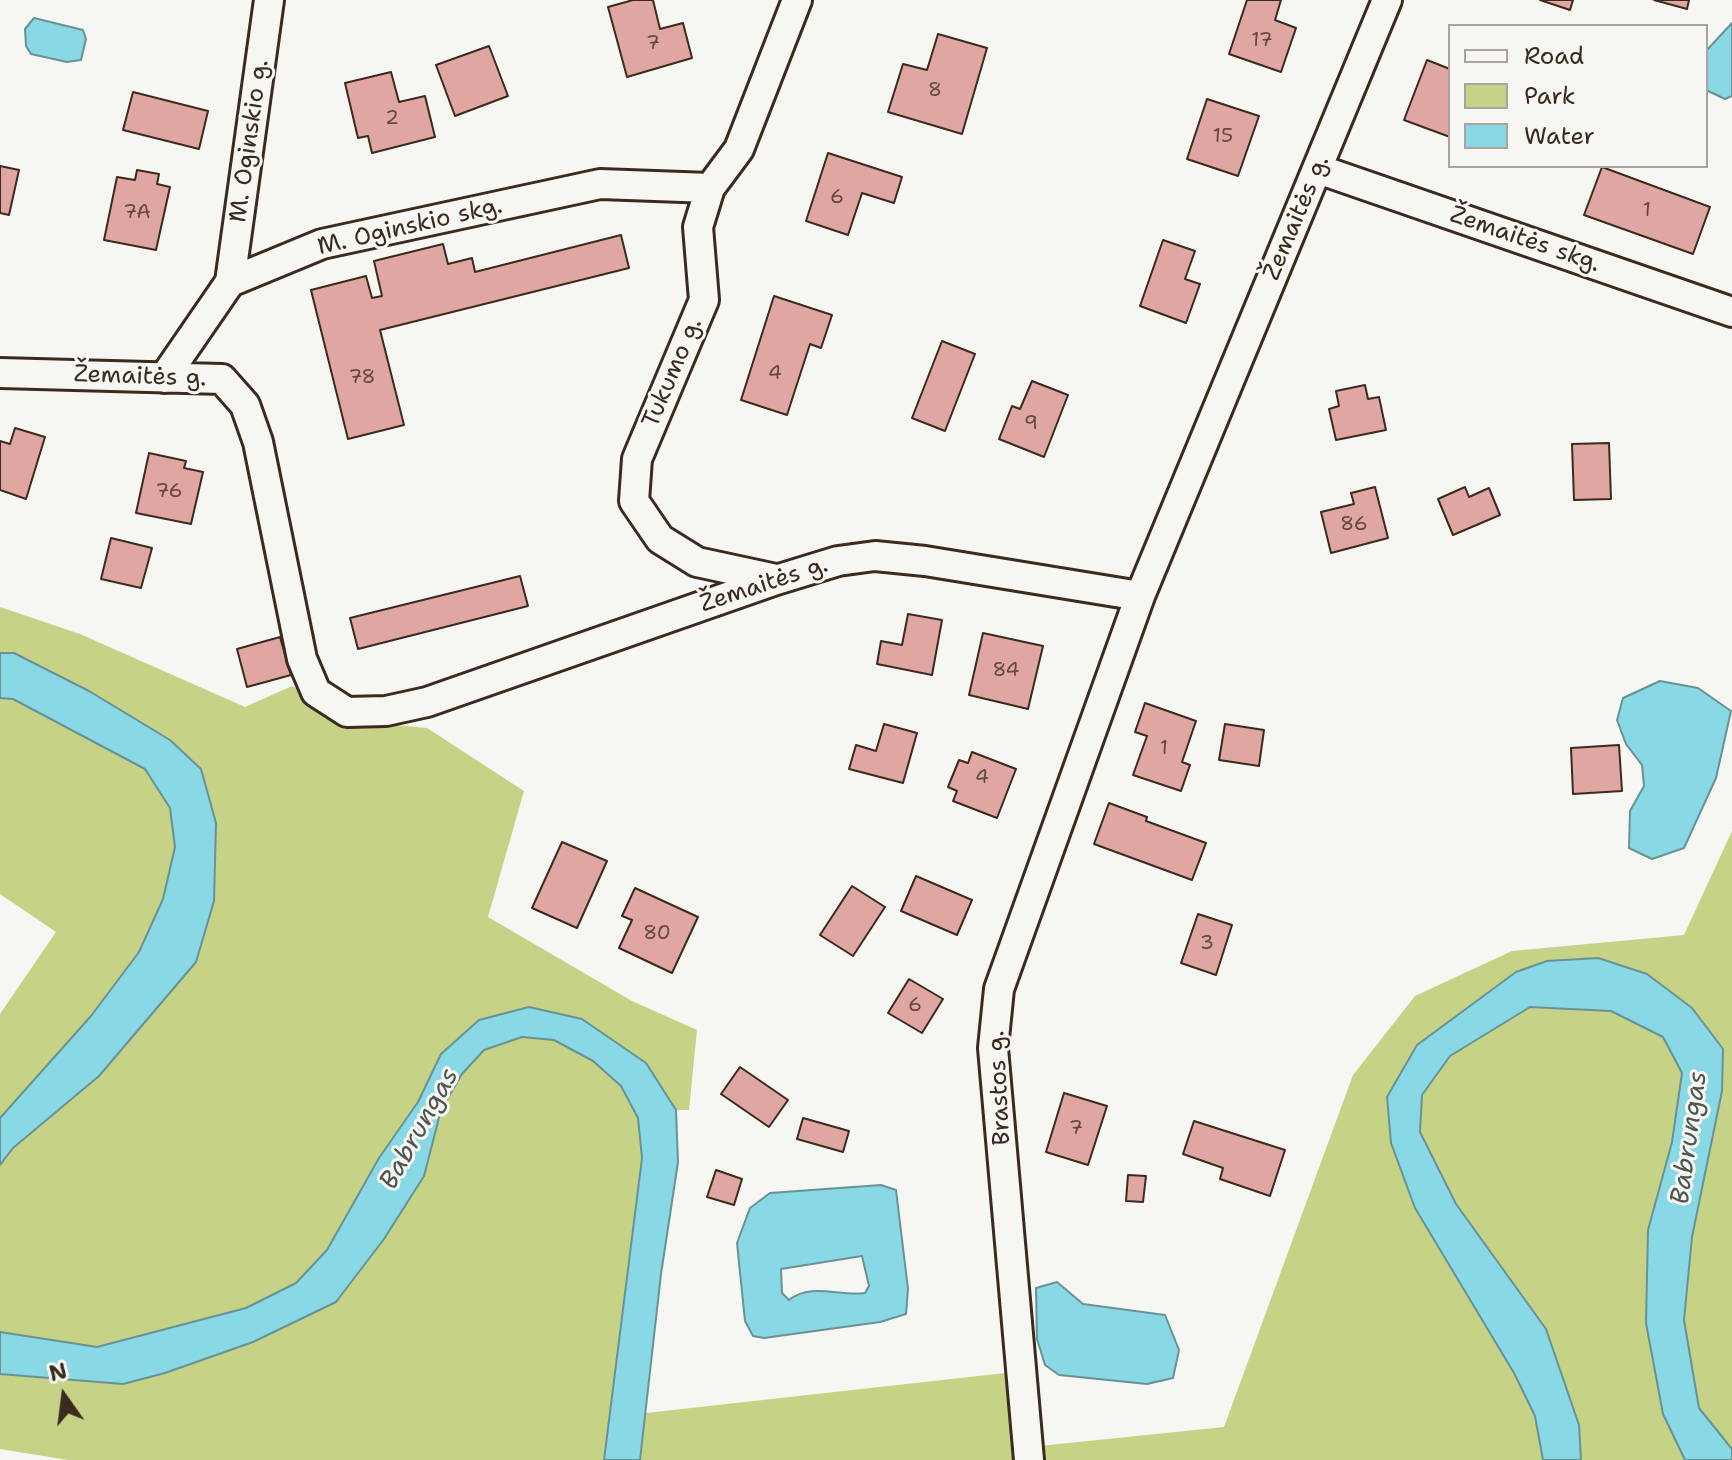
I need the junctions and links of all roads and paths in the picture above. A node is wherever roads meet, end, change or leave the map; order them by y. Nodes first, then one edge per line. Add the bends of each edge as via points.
1 (269, 0) edge
2 (797, 0) edge
3 (1387, 0) edge
4 (1318, 169) junction
5 (710, 188) junction
6 (230, 282) junction
7 (1732, 312) edge
8 (0, 373) edge
9 (164, 378) junction
10 (776, 580) junction
11 (1140, 596) junction
12 (1029, 1460) edge

1 - 6 street, M. Oginskio g.
2 - 5 street, Tukumo g. via 739,149
3 - 4 street, Žemaitės g.
4 - 7 street, Žemaitės skg.
4 - 11 street, Žemaitės g.
5 - 6 street, M. Oginskio skg. via 600,184 322,244
5 - 10 street, Tukumo g. via 698,227 704,300 637,459 634,501 660,539 697,562
6 - 9 street
8 - 9 street, Žemaitės g.
9 - 10 street, Žemaitės g. via 222,379 245,405 258,442 302,659 316,692 347,712 427,702
10 - 11 street, Žemaitės g. via 875,556
11 - 12 street, Brastos g. via 999,989 993,1048

